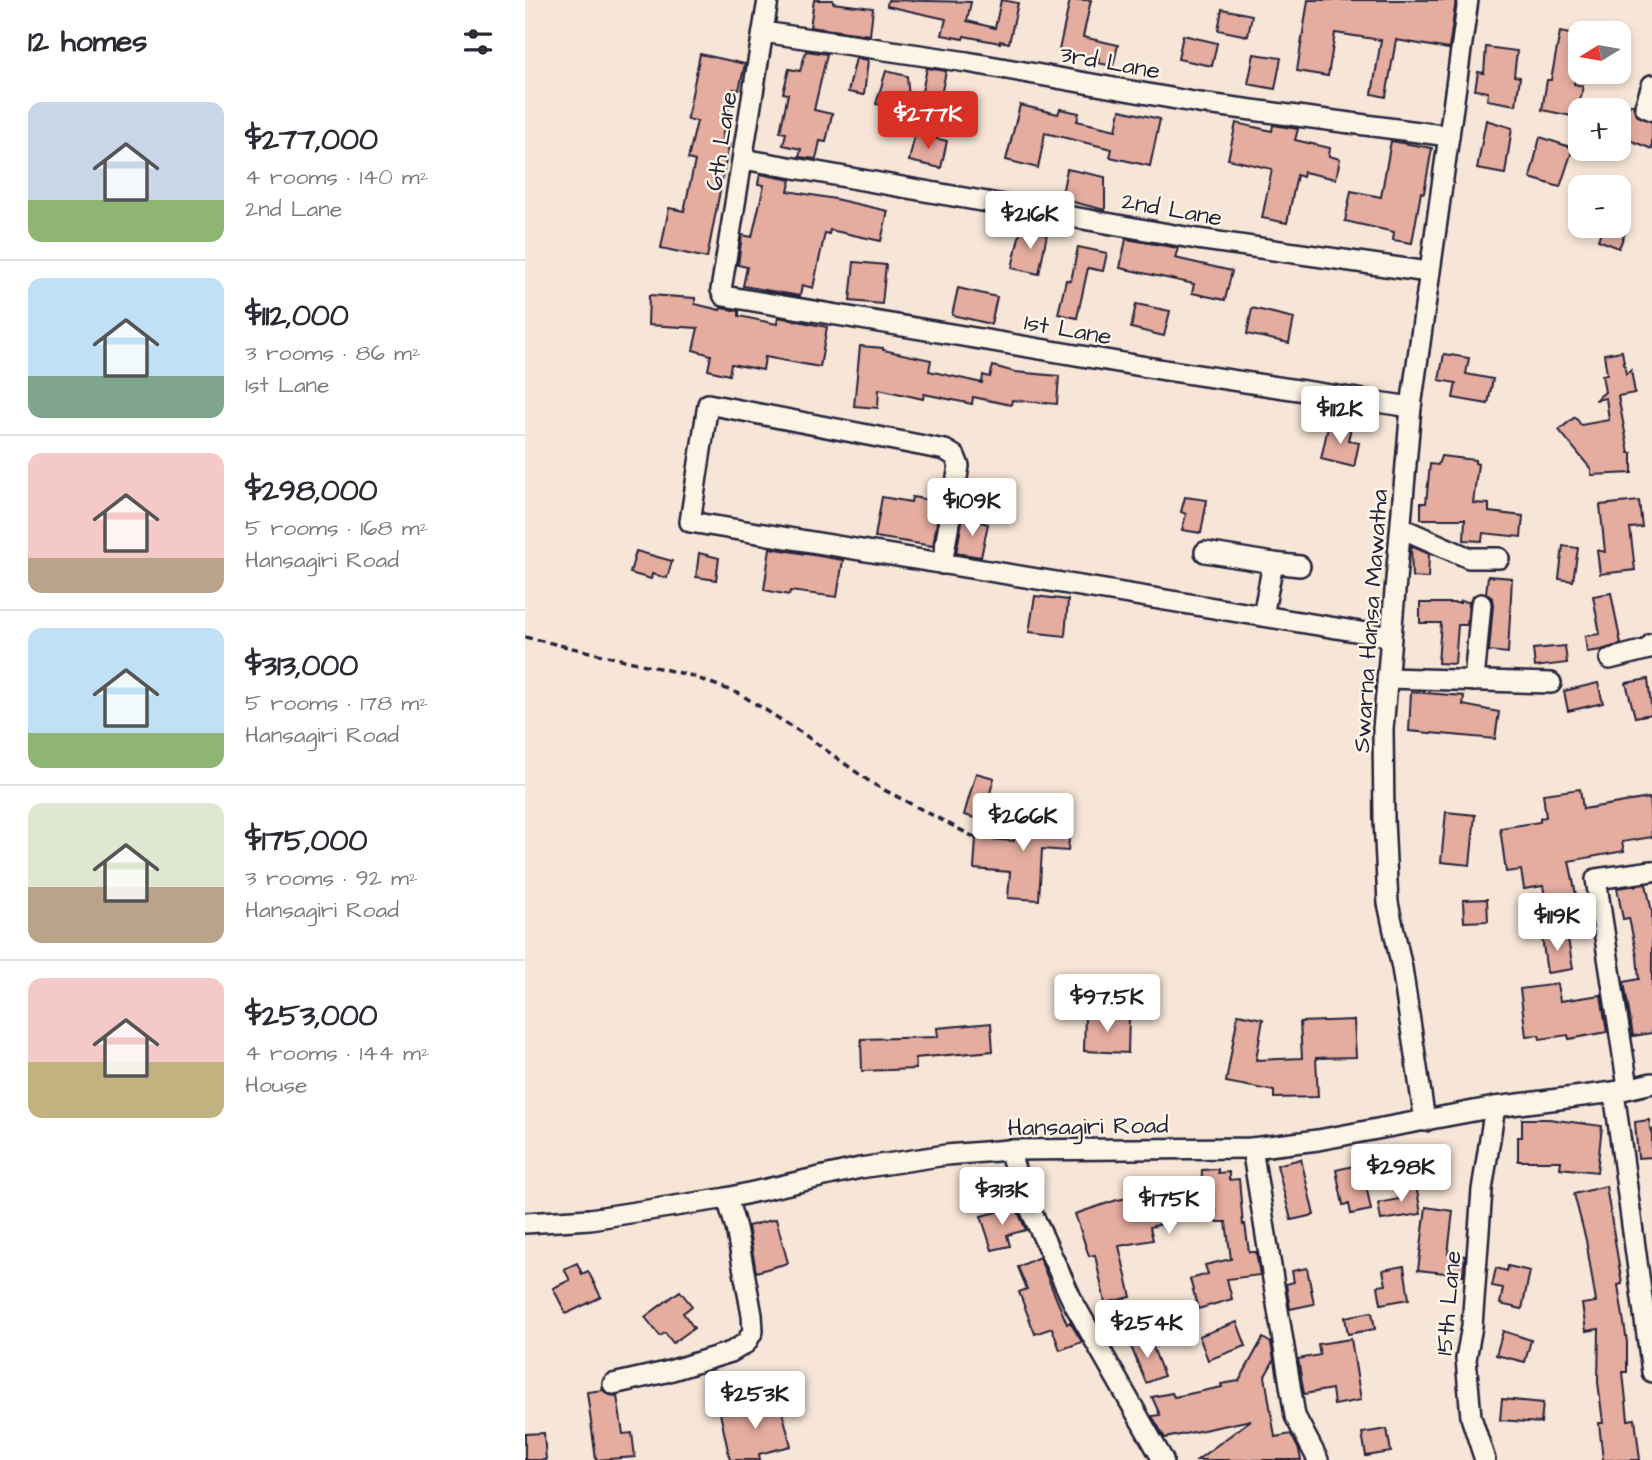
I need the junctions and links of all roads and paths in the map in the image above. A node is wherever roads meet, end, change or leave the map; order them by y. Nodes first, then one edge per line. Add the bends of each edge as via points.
1 (768, 0) edge
2 (1468, 0) edge
3 (763, 32) junction
4 (1652, 85) edge
5 (1652, 110) edge
6 (1450, 136) junction
7 (743, 159) junction
8 (1428, 272) junction
9 (721, 290) joint
10 (1411, 407) junction
11 (1401, 528) junction
12 (1205, 552) dead end
13 (1499, 558) dead end
14 (1273, 563) junction
15 (942, 564) junction
16 (1300, 566) dead end
17 (1481, 604) dead end
18 (1263, 616) junction
19 (525, 637) edge
20 (1391, 637) junction
21 (1652, 644) edge
22 (1609, 659) dead end
23 (1388, 678) junction
24 (1474, 681) junction
25 (1551, 683) dead end
26 (976, 838) dead end
27 (1652, 871) edge
28 (1652, 1083) edge
29 (1621, 1090) junction
30 (1495, 1107) junction
31 (1425, 1121) junction
32 (1252, 1149) junction
33 (1009, 1150) junction
34 (727, 1198) junction
35 (525, 1223) edge
36 (1652, 1371) edge
37 (613, 1384) dead end
38 (1163, 1460) edge
39 (1318, 1460) edge
40 (1485, 1460) edge

1 - 3 street, 6th Lane
2 - 6 street, Swarna Hansa Mawatha
3 - 6 street, 3rd Lane via 1199,103
3 - 7 street, 6th Lane
4 - 5 street via 1645,107
6 - 8 street, Swarna Hansa Mawatha
7 - 8 street, 2nd Lane via 1197,239
7 - 9 street, 6th Lane
8 - 10 street, Swarna Hansa Mawatha
9 - 10 street, 1st Lane via 723,296 764,303
10 - 11 street, Swarna Hansa Mawatha
11 - 13 street via 1469,558
11 - 20 street, Swarna Hansa Mawatha
12 - 14 street
14 - 16 street
14 - 18 street
15 - 15 street via 690,522 708,404 945,450 955,456 959,466
15 - 18 street
17 - 24 street
18 - 20 street
19 - 26 path via 689,675 740,694 873,784
20 - 23 street, Swarna Hansa Mawatha
21 - 22 street via 1649,649
23 - 24 street
23 - 31 street, Swarna Hansa Mawatha via 1383,742 1388,903
24 - 25 street
27 - 29 street via 1596,879
28 - 29 street, Hansagiri Road
29 - 30 street, Hansagiri Road
29 - 36 street
30 - 31 street, Hansagiri Road
30 - 40 street, 15th Lane via 1482,1191 1467,1359 1471,1417
31 - 32 street, Hansagiri Road
32 - 33 street, Hansagiri Road
32 - 39 street via 1295,1416
33 - 34 street, Hansagiri Road via 860,1168
33 - 38 street via 1022,1191 1073,1302
34 - 35 street, Hansagiri Road via 590,1219
34 - 37 street via 752,1315 753,1331 746,1343 731,1352

